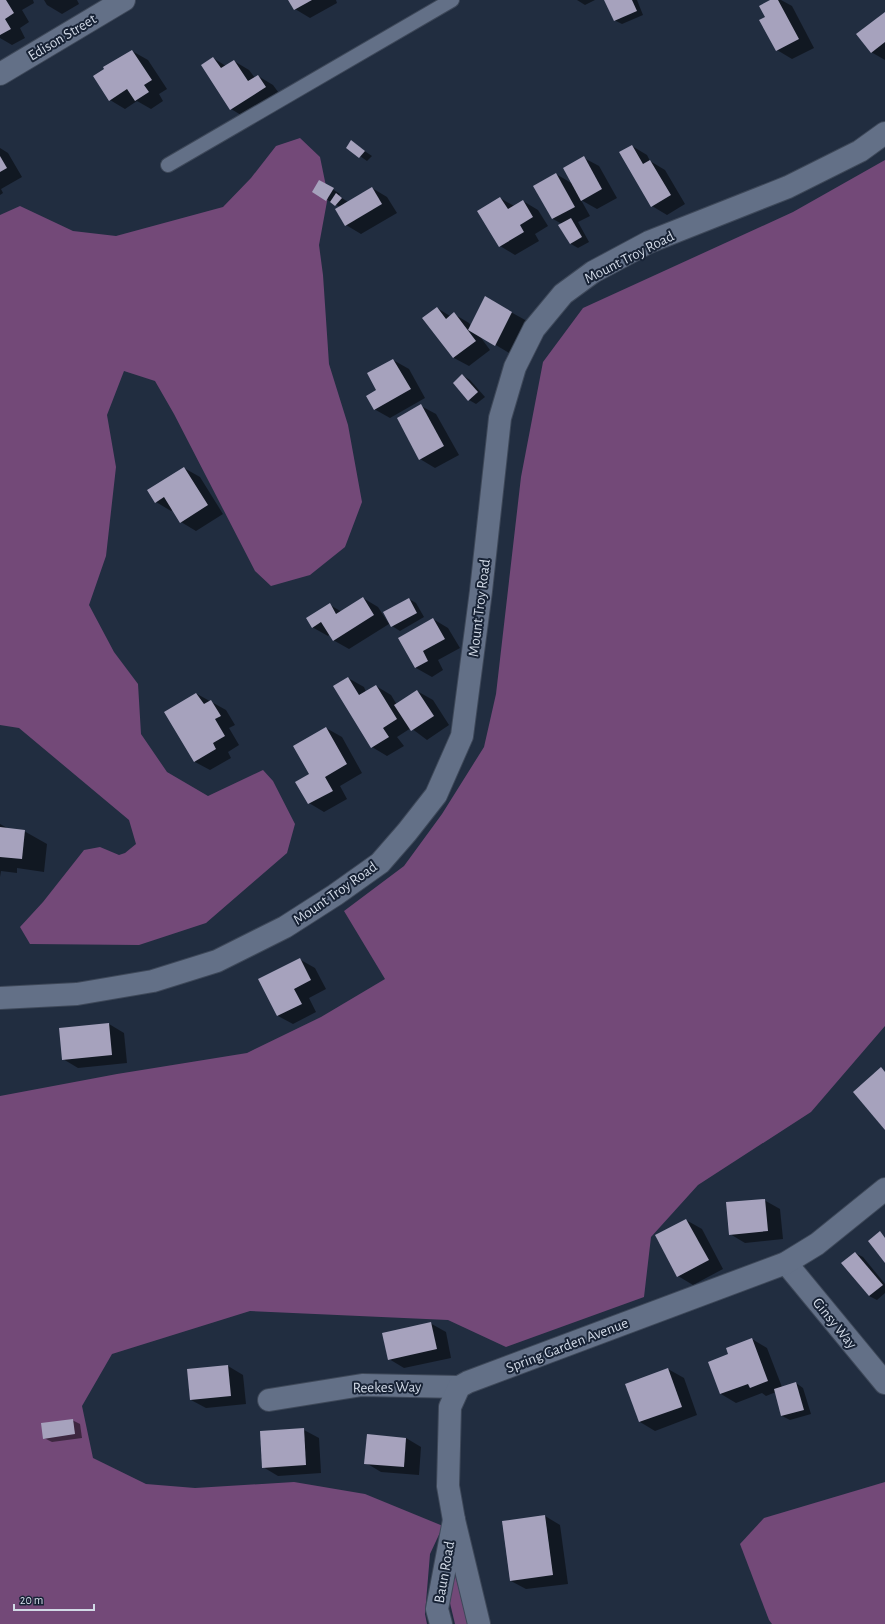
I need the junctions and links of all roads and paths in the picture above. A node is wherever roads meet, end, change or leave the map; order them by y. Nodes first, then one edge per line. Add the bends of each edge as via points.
1 (124, 0) edge
2 (452, 0) edge
3 (0, 74) edge
4 (885, 133) edge
5 (168, 165) dead end
6 (0, 998) edge
7 (885, 1189) edge
8 (786, 1263) junction
9 (885, 1383) edge
10 (459, 1387) junction
11 (269, 1400) dead end
12 (454, 1520) junction
13 (441, 1624) edge
14 (479, 1624) edge

1 - 3 street, Edison Street
2 - 5 lane
4 - 6 street, Mount Troy Road via 860,151 788,187 649,242 593,272 562,294 534,330 515,367 500,418 478,621 462,736 436,795 380,862 285,927 217,961 153,981 77,994
7 - 8 street, Spring Garden Avenue via 817,1244
8 - 9 street, Ginsy Way
8 - 10 street, Spring Garden Avenue
10 - 11 street, Reekes Way via 362,1385
10 - 12 street via 450,1407 448,1486
12 - 13 street, Baun Road via 437,1609
12 - 14 street

